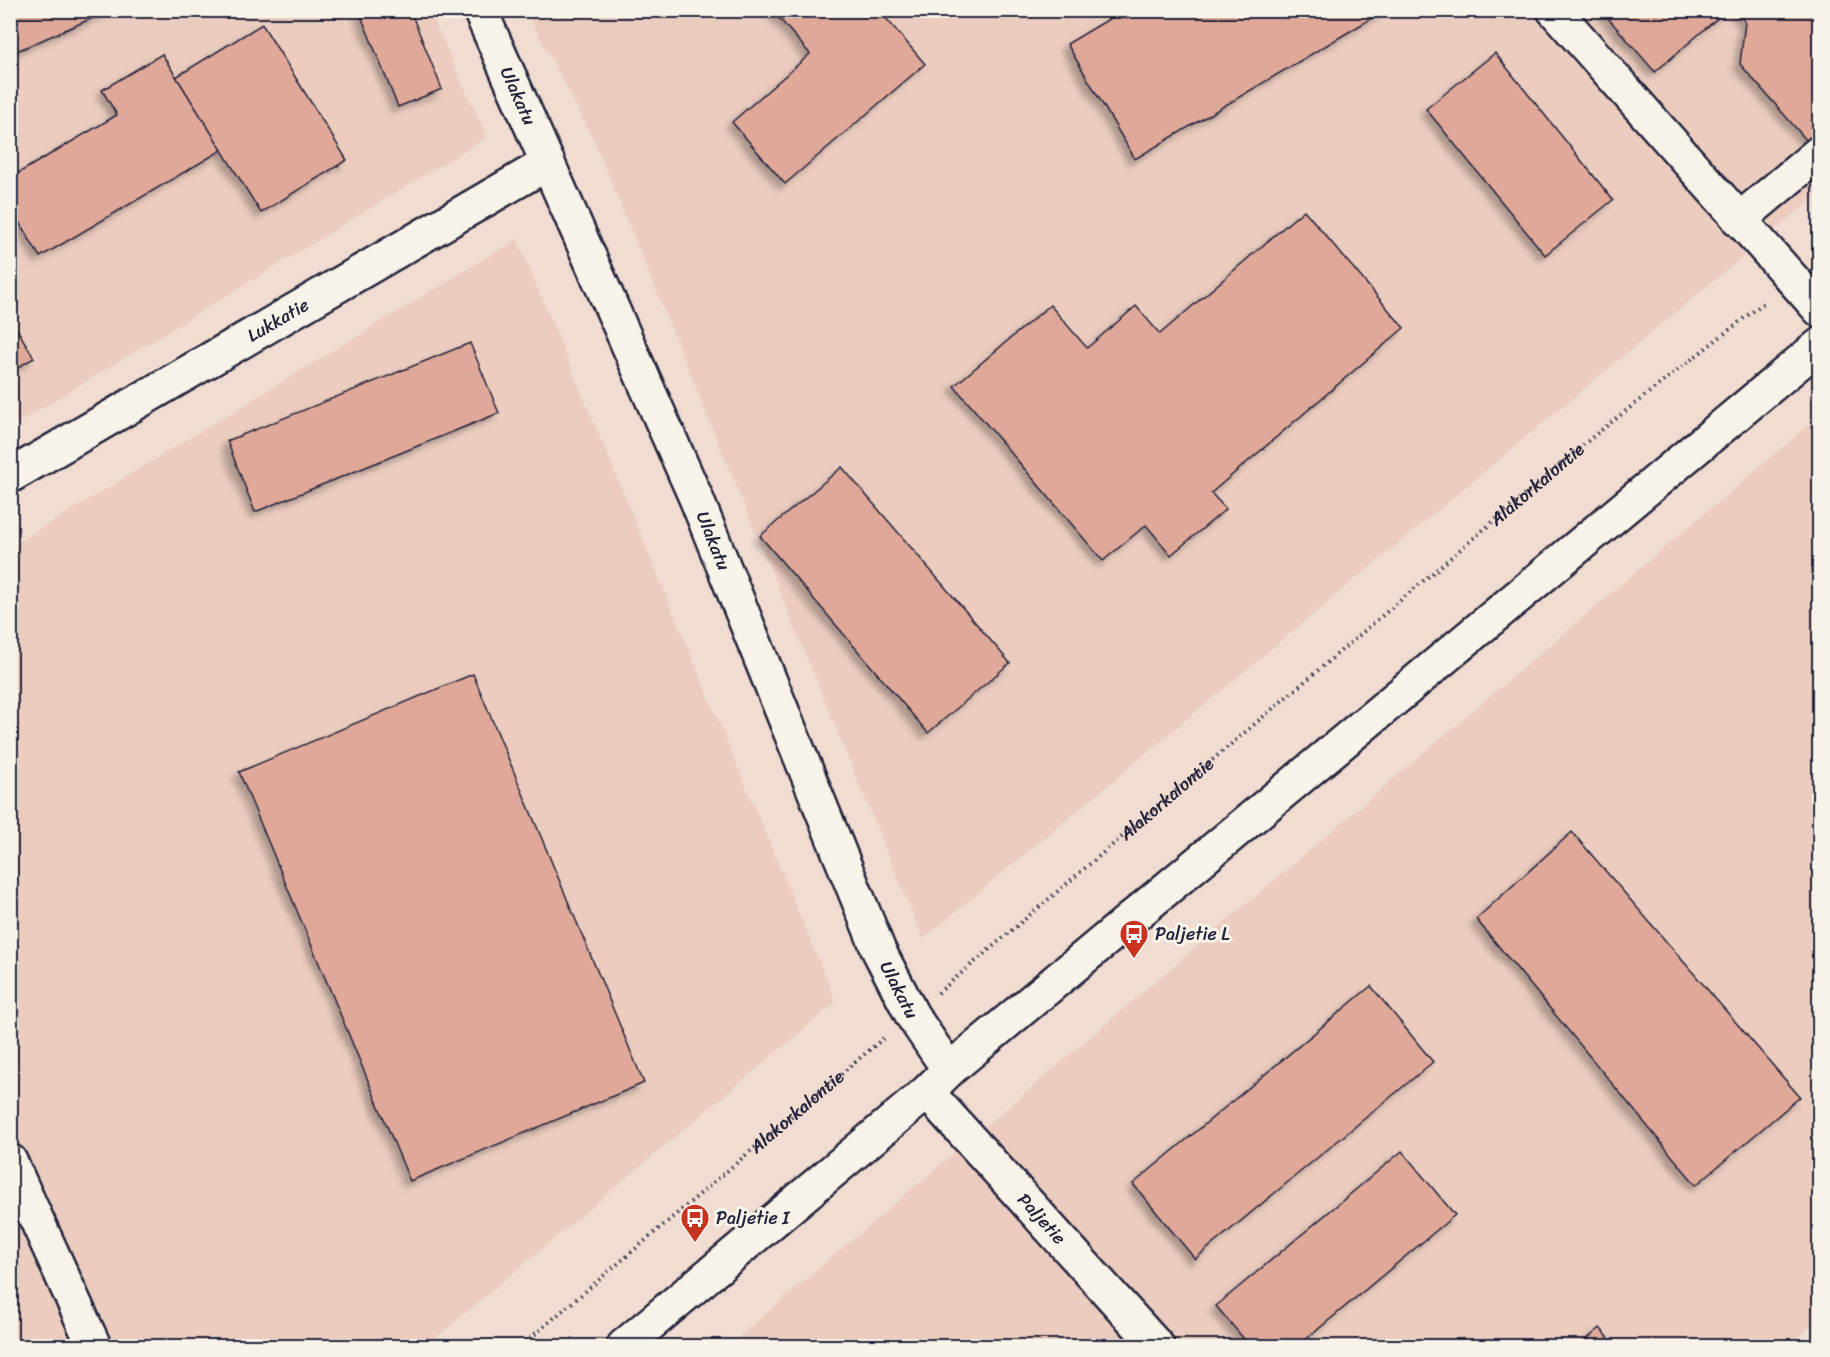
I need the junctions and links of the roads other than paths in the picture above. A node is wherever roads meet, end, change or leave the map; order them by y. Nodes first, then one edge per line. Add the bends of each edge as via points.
1 (480, 10) edge
2 (1554, 10) edge
3 (1820, 152) edge
4 (548, 163) junction
5 (1739, 220) junction
6 (1820, 310) edge
7 (1820, 345) edge
8 (10, 476) edge
9 (938, 1081) junction
10 (10, 1161) edge
11 (94, 1347) edge
12 (624, 1347) edge
13 (1157, 1347) edge

1 - 4 street, Ulakatu
2 - 5 street
3 - 5 street
4 - 8 street, Lukkatie
4 - 9 street, Ulakatu via 696,498 879,951 912,1015
5 - 6 street
7 - 9 street
9 - 12 street
9 - 13 street, Paljetie
10 - 11 street

